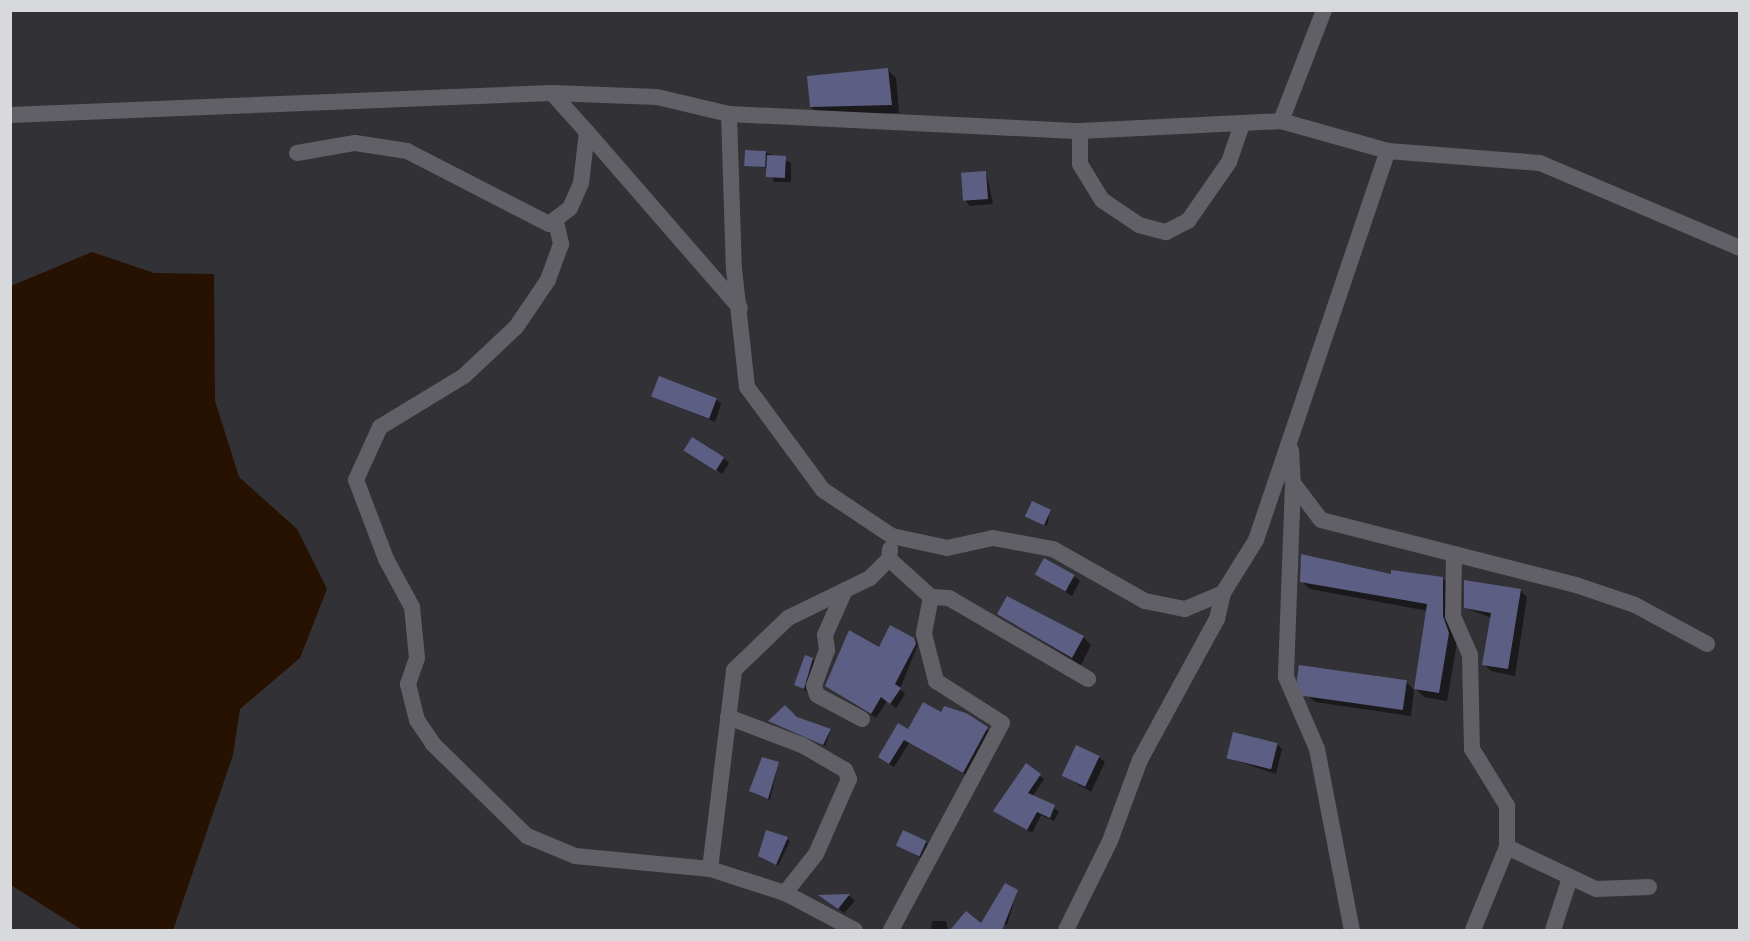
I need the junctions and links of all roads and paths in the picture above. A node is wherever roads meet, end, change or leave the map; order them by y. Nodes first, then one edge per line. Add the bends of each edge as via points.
1 (1324, 10) edge
2 (552, 93) junction
3 (729, 114) junction
4 (10, 115) edge
5 (1281, 121) junction
6 (1241, 127) junction
7 (1080, 131) junction
8 (586, 132) junction
9 (1388, 151) junction
10 (297, 153) dead end
11 (556, 222) junction
12 (1740, 248) edge
13 (741, 309) junction
14 (1291, 449) junction
15 (1293, 483) junction
16 (892, 536) junction
17 (1454, 554) junction
18 (889, 560) junction
19 (845, 590) junction
20 (1223, 593) junction
21 (931, 597) junction
22 (1707, 644) dead end
23 (1088, 679) dead end
24 (728, 717) junction
25 (862, 719) dead end
26 (1507, 847) junction
27 (710, 869) junction
28 (1570, 878) junction
29 (1649, 887) dead end
30 (785, 893) junction
31 (855, 930) edge
32 (891, 930) edge
33 (1066, 930) edge
34 (1352, 930) edge
35 (1473, 930) edge
36 (1552, 930) edge

1 - 5 street
2 - 3 street via 657,97
2 - 4 street
2 - 8 street
3 - 7 street
3 - 13 street via 734,268
5 - 6 street
5 - 9 street
6 - 7 street
6 - 7 street via 1229,162 1188,222 1166,232 1139,225 1102,200 1080,164
8 - 11 street via 581,183 570,208
8 - 13 street
9 - 12 street via 1540,163
9 - 14 street
10 - 11 street via 355,143 407,151 549,224
11 - 27 street via 561,244 548,280 516,327 464,376 380,427 356,480 386,560 412,607 417,658 408,684 417,720 433,744 527,836 575,856
13 - 16 street via 747,387 762,413 823,490
14 - 15 street
14 - 20 street via 1256,540
15 - 17 street via 1321,520
15 - 34 street via 1285,580 1286,677 1317,750
16 - 18 street
16 - 20 street via 947,548 993,538 1053,549 1145,601 1185,609
17 - 22 street via 1635,605
17 - 26 street via 1453,616 1470,655 1472,749 1508,806
18 - 19 street
18 - 21 street
19 - 24 street via 788,618 734,670
19 - 25 street via 825,635 827,650 814,686 817,695
20 - 33 street via 1217,619 1140,760 1110,841
21 - 23 street via 949,598
21 - 32 street via 924,634 936,681 1002,723
24 - 27 street
24 - 30 street via 802,745 845,770 849,779 816,854
26 - 28 street
26 - 35 street
27 - 30 street
28 - 29 street via 1596,889
28 - 36 street
30 - 31 street

